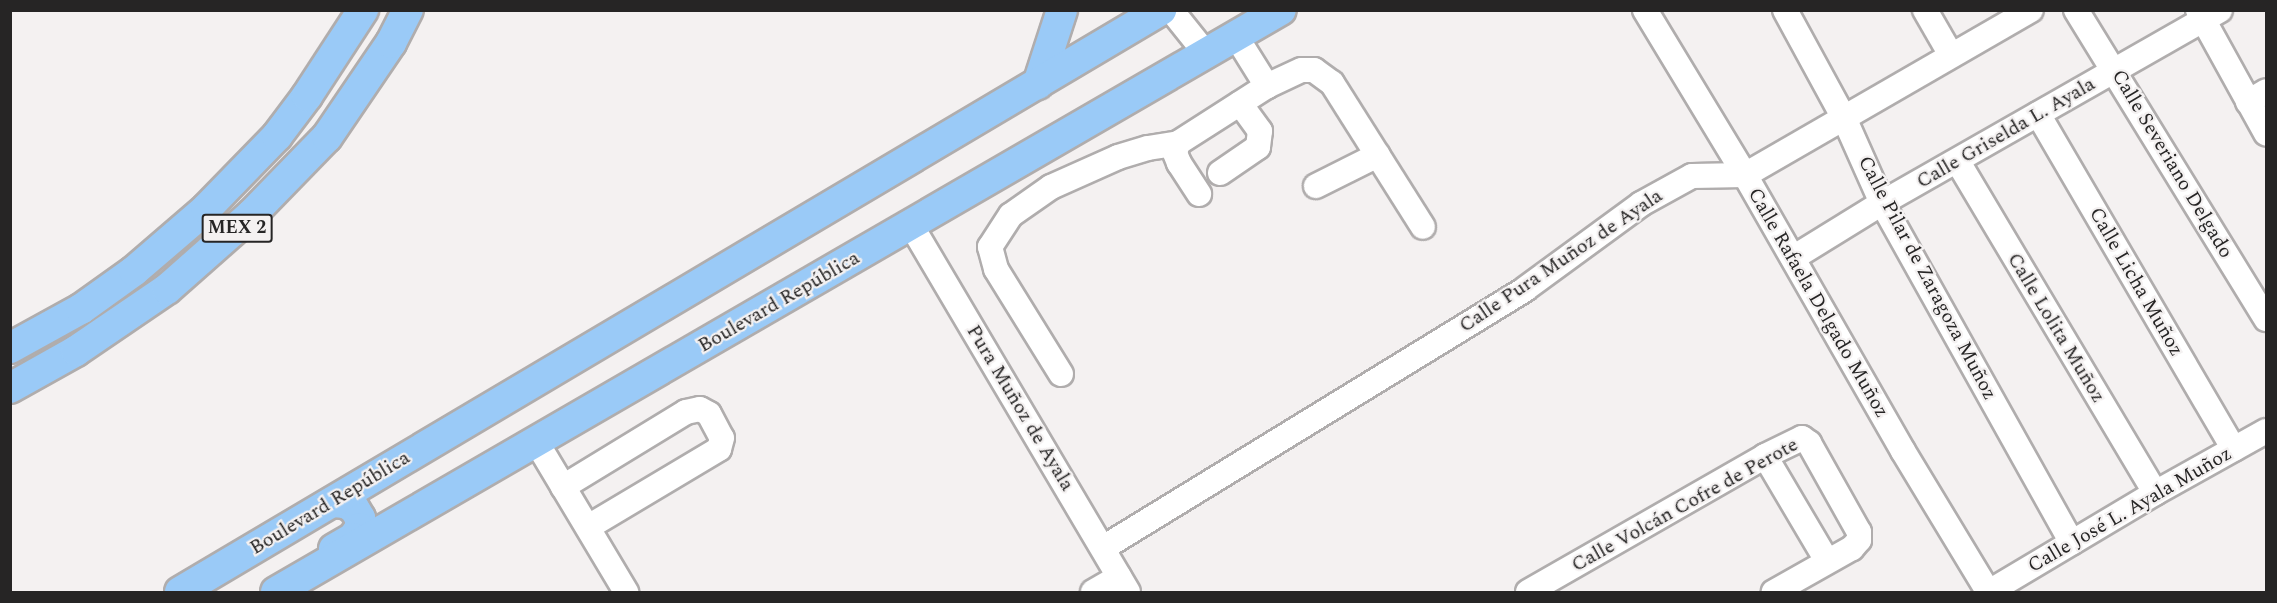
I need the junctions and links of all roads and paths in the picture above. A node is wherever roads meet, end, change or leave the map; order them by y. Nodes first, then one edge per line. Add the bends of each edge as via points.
1 (363, 10) edge
2 (408, 10) edge
3 (1062, 10) edge
4 (1161, 10) edge
5 (1171, 10) edge
6 (1281, 10) edge
7 (1645, 10) edge
8 (1785, 10) edge
9 (1925, 10) edge
10 (2031, 10) edge
11 (2076, 10) edge
12 (2207, 14) edge
13 (1237, 38) junction
14 (1207, 55) junction
15 (1951, 55) junction
16 (2115, 70) junction
17 (1038, 84) junction
18 (1267, 86) junction
19 (2257, 96) edge
20 (1240, 103) junction
21 (2038, 114) junction
22 (1845, 120) junction
23 (2266, 133) edge
24 (1179, 143) junction
25 (1378, 155) junction
26 (1958, 162) junction
27 (1220, 173) dead end
28 (1745, 175) junction
29 (1316, 186) dead end
30 (1199, 194) dead end
31 (1882, 204) junction
32 (911, 225) junction
33 (1424, 227) dead end
34 (1793, 258) junction
35 (2266, 319) edge
36 (10, 348) edge
37 (1061, 374) dead end
38 (10, 388) edge
39 (2266, 431) edge
40 (537, 443) junction
41 (2234, 449) junction
42 (1765, 456) junction
43 (563, 487) junction
44 (2155, 493) junction
45 (333, 502) junction
46 (588, 527) junction
47 (2072, 543) junction
48 (1103, 548) junction
49 (1827, 561) junction
50 (1124, 585) edge
51 (1994, 589) joint
52 (1539, 590) edge
53 (180, 592) edge
54 (266, 592) edge
55 (276, 592) edge
56 (626, 592) edge
57 (1093, 592) edge
58 (1774, 592) edge

1 - 36 main road, MEX 2 via 308,96 277,136 206,209 134,271 81,309
2 - 38 main road, MEX 2 via 391,43 327,137 252,214 167,289 76,351
3 - 17 main road
4 - 17 main road, Boulevard República
5 - 14 street
6 - 13 main road, Boulevard República
7 - 28 street, Calle Rafaela Delgado Muñoz
8 - 22 street, Calle Pilar de Zaragoza Muñoz
9 - 15 street
10 - 15 street, Calle Pura Muñoz de Ayala
11 - 16 street, Calle Severiano Delgado
12 - 16 street, Calle Griselda L. Ayala
12 - 19 street
13 - 14 main road, Boulevard República
13 - 18 street
14 - 32 main road, Boulevard República
15 - 22 street, Calle Pura Muñoz de Ayala
16 - 21 street, Calle Griselda L. Ayala
16 - 35 street, Calle Severiano Delgado
17 - 45 main road, Boulevard República
18 - 20 street
18 - 25 street via 1302,70 1324,75
19 - 23 street
20 - 24 street
20 - 27 street via 1260,131 1258,147
21 - 26 street, Calle Griselda L. Ayala
21 - 41 street, Calle Licha Muñoz
22 - 28 street, Calle Pura Muñoz de Ayala
22 - 31 street, Calle Pilar de Zaragoza Muñoz
24 - 30 street via 1175,153
24 - 37 street via 1118,157 1051,187 1011,215 990,247 996,269
25 - 29 street
25 - 33 street
26 - 31 street, Calle Griselda L. Ayala
26 - 44 street, Calle Lolita Muñoz
28 - 34 street, Calle Rafaela Delgado Muñoz
28 - 48 street, Calle Pura Muñoz de Ayala via 1692,176 1641,204 1525,289
31 - 34 street, Calle Griselda L. Ayala
31 - 47 street, Calle Pilar de Zaragoza Muñoz
32 - 40 main road, Boulevard República
32 - 48 street, Pura Muñoz de Ayala
34 - 51 street, Calle Rafaela Delgado Muñoz via 1977,576 1986,588
39 - 41 street, Calle José L. Ayala Muñoz
40 - 43 street
40 - 55 main road, Boulevard República
41 - 44 street, Calle José L. Ayala Muñoz
42 - 49 street
42 - 49 street, Calle Volcán Cofre de Perote via 1797,438 1809,443 1859,532 1856,544
42 - 52 street, Calle Volcán Cofre de Perote
43 - 46 street
43 - 46 street via 686,412 700,409 709,414 723,438 719,448
44 - 47 street, Calle José L. Ayala Muñoz
45 - 53 main road, Boulevard República
45 - 54 main road via 354,508 360,518 360,528 353,538 290,573
46 - 56 street
47 - 51 street, Calle José L. Ayala Muñoz
48 - 50 street, Pura Muñoz de Ayala
49 - 58 street
50 - 57 street

